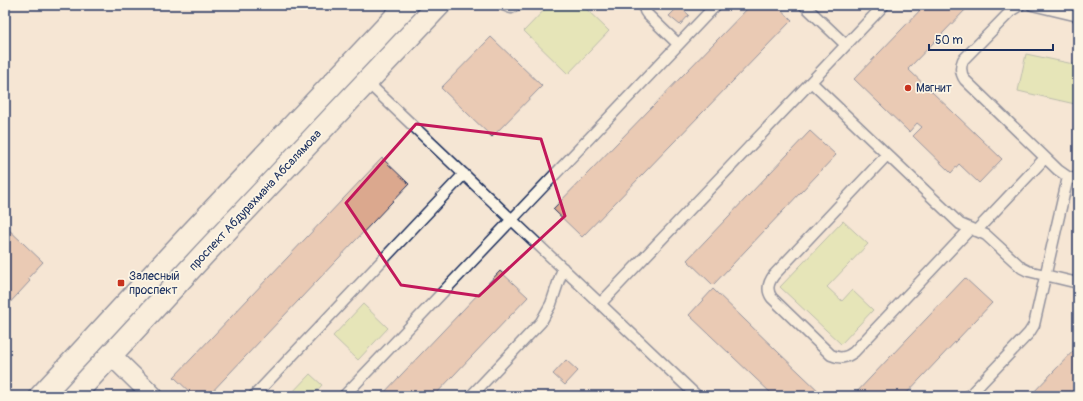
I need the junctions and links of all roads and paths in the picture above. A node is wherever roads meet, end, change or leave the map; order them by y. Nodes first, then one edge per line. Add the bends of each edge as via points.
1 (407, 5) edge
2 (439, 5) edge
3 (503, 5) edge
4 (518, 5) edge
5 (644, 5) edge
6 (716, 5) edge
7 (804, 5) edge
8 (884, 5) edge
9 (1020, 5) edge
10 (1036, 5) edge
11 (1078, 16) edge
12 (678, 44) junction
13 (846, 45) junction
14 (367, 82) junction
15 (811, 82) junction
16 (888, 155) junction
17 (1045, 158) junction
18 (464, 174) junction
19 (1073, 178) edge
20 (512, 220) junction
21 (973, 230) junction
22 (563, 268) junction
23 (1046, 275) junction
24 (1078, 283) edge
25 (600, 304) junction
26 (111, 355) junction
27 (41, 396) edge
28 (73, 396) edge
29 (154, 396) edge
30 (254, 396) edge
31 (344, 396) edge
32 (471, 396) edge
33 (697, 396) edge
34 (969, 396) edge

1 - 27 main road, проспект Абдурахмана Абсалямова
2 - 14 main road, проспект Абдурахмана Абсалямова
3 - 4 lane via 511,8
5 - 12 lane via 647,14
6 - 12 lane
7 - 13 lane
8 - 13 lane
9 - 17 lane via 963,60 961,73 965,80
10 - 11 lane
12 - 20 lane
13 - 15 lane
14 - 18 lane
14 - 26 main road, проспект Абдурахмана Абсалямова
15 - 16 lane
15 - 25 lane
16 - 21 lane via 957,221
16 - 21 lane via 769,282 768,289 772,298 831,354 841,358 848,357 854,352
17 - 19 lane via 1062,173
17 - 21 lane
18 - 20 lane
18 - 30 lane
19 - 23 lane
20 - 22 lane
20 - 31 lane
21 - 23 lane via 986,235 1022,268
22 - 25 lane
22 - 32 lane via 542,322
23 - 24 lane
23 - 34 lane via 1032,329
25 - 33 lane
26 - 28 main road, проспект Абдурахмана Абсалямова
26 - 29 street

